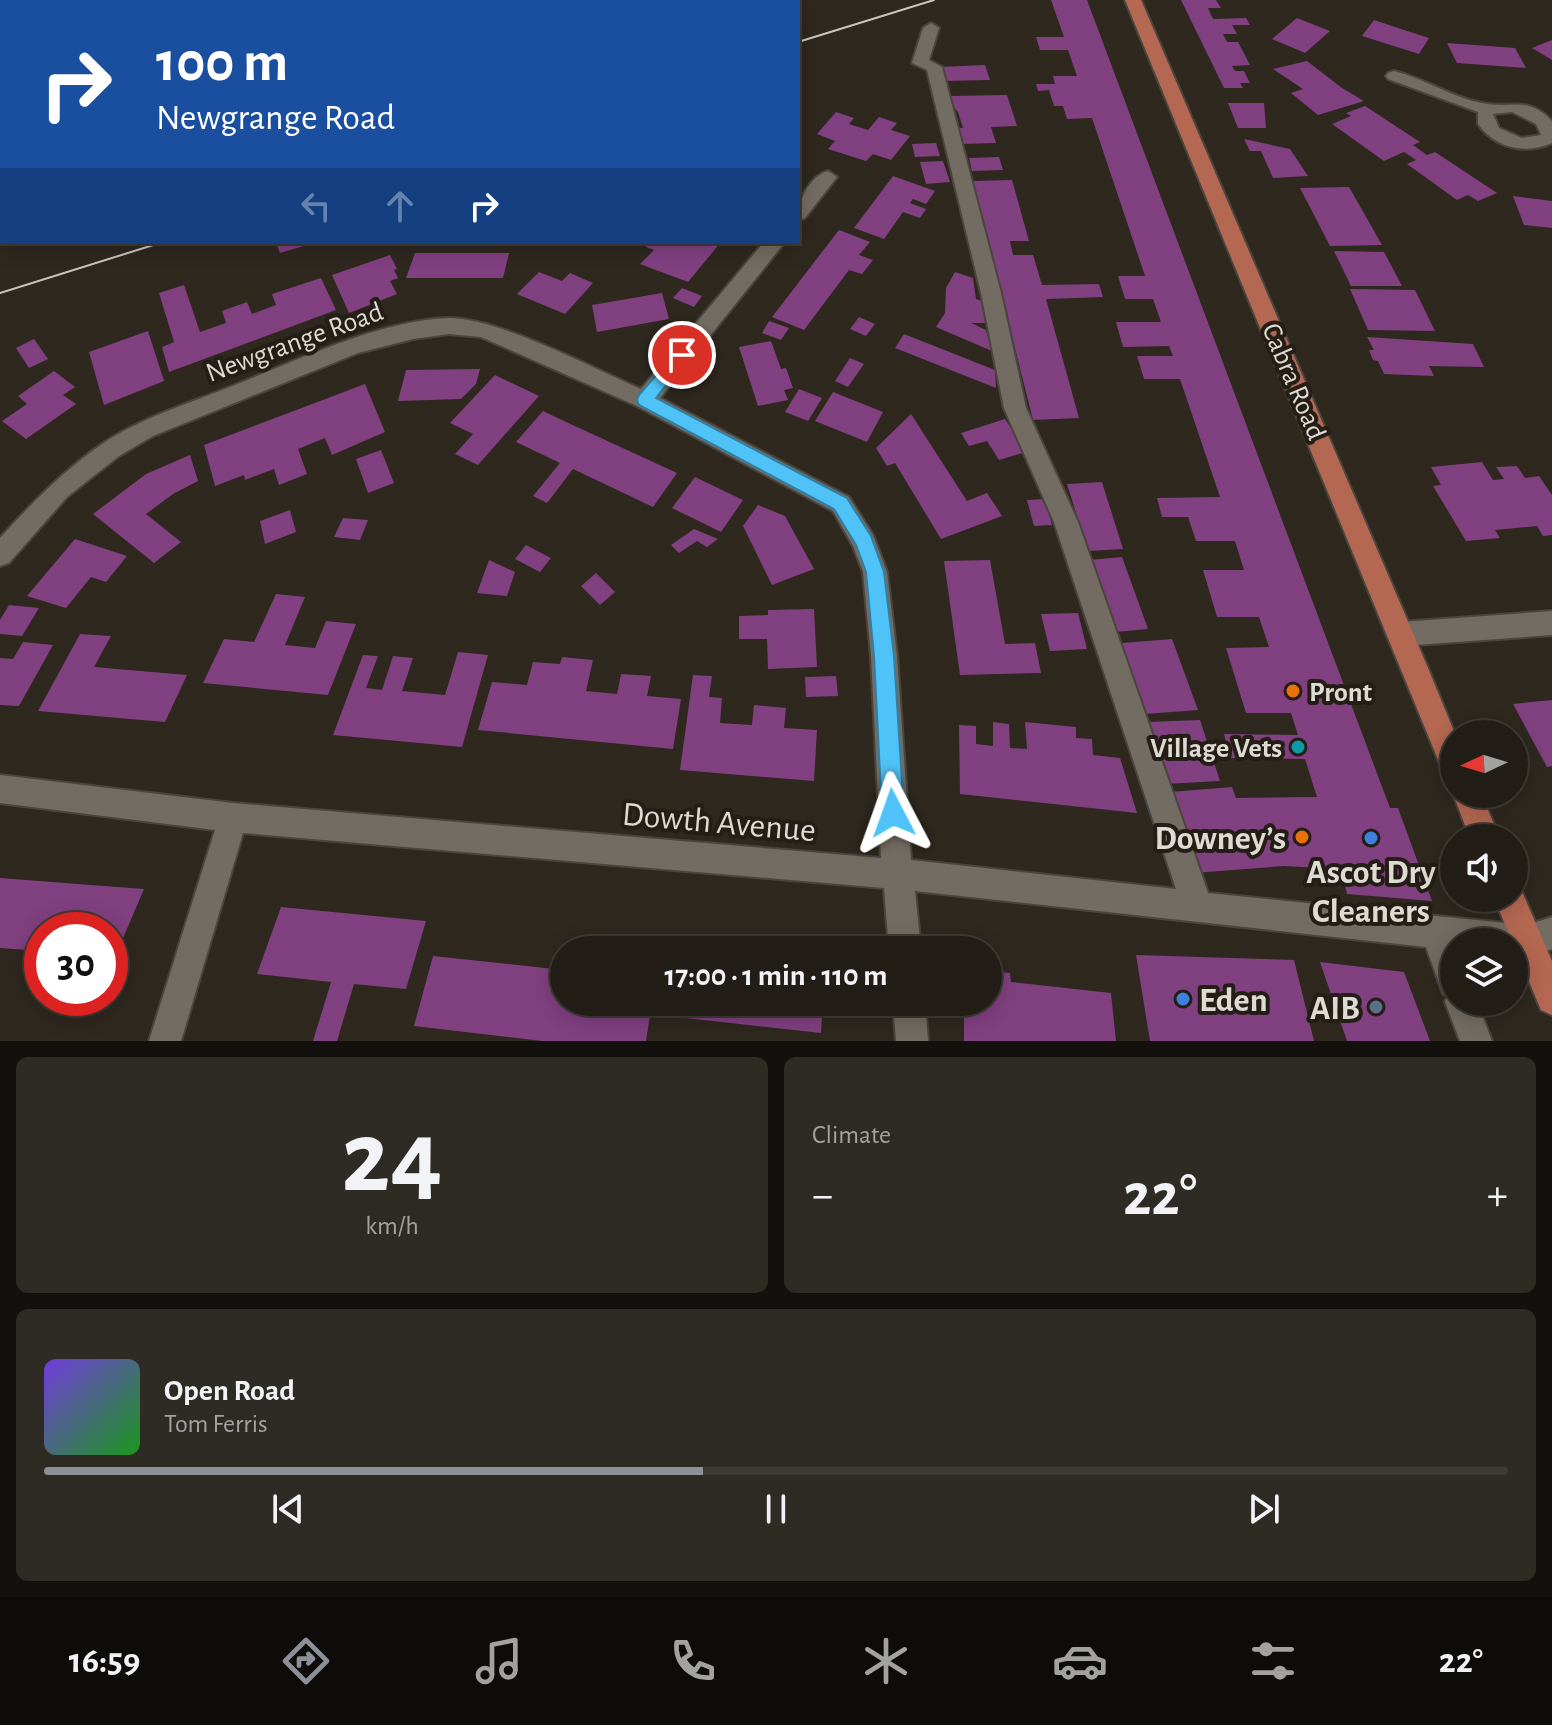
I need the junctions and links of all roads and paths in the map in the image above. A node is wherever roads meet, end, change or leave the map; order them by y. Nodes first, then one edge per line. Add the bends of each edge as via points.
1 (1133, 0) edge
2 (931, 28) dead end
3 (1394, 76) dead end
4 (1552, 106) edge
5 (1488, 110) junction
6 (1533, 114) junction
7 (828, 177) dead end
8 (800, 212) edge
9 (773, 244) edge
10 (645, 400) junction
11 (0, 555) edge
12 (1552, 623) edge
13 (1401, 634) junction
14 (1440, 730) edge
15 (0, 789) edge
16 (233, 818) junction
17 (899, 874) junction
18 (1197, 905) junction
19 (1520, 912) edge
20 (1436, 933) junction
21 (904, 936) edge
22 (1540, 937) edge
23 (1440, 944) edge
24 (1552, 999) edge
25 (910, 1016) edge
26 (1466, 1016) edge
27 (165, 1041) edge
28 (912, 1041) edge
29 (1476, 1041) edge

1 - 13 main road, Cabra Road
2 - 18 street via 920,63 934,67 1015,408 1066,522
3 - 5 street
4 - 6 street
5 - 6 street via 1512,107
5 - 6 street via 1488,127 1527,144 1550,137 1548,125
7 - 8 street
9 - 10 street
10 - 11 street, Newgrange Road via 484,330 449,326 413,331 353,347 145,430 59,490
10 - 17 street, Newgrange Road via 841,504 864,542 875,572 884,656
12 - 13 street
13 - 14 main road, Cabra Road
15 - 16 street, Dowth Avenue
16 - 17 street, Dowth Avenue
16 - 27 street
17 - 18 street, Dowth Avenue
17 - 21 street, Newgrange Road
18 - 20 street, Dowth Avenue
19 - 22 main road
20 - 22 street, Dowth Avenue
20 - 23 street
22 - 24 main road
25 - 28 street
26 - 29 street

